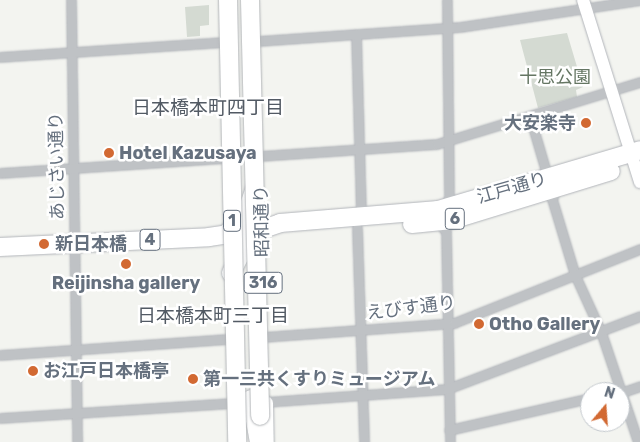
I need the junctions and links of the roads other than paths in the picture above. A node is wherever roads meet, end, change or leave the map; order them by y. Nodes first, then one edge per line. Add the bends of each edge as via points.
1 (71, 0) edge
2 (223, 0) edge
3 (228, 0) edge
4 (447, 0) edge
5 (640, 0) edge
6 (251, 2) edge
7 (584, 4) edge
8 (450, 28) junction
9 (356, 34) junction
10 (250, 41) junction
11 (223, 42) junction
12 (72, 52) junction
13 (0, 58) edge
14 (244, 67) junction
15 (640, 82) edge
16 (611, 92) junction
17 (530, 117) junction
18 (448, 141) junction
19 (361, 150) junction
20 (637, 157) edge
21 (224, 158) junction
22 (260, 161) junction
23 (74, 168) junction
24 (0, 173) edge
25 (640, 182) edge
26 (552, 184) junction
27 (438, 216) junction
28 (359, 222) junction
29 (263, 229) junction
30 (225, 235) junction
31 (74, 244) junction
32 (0, 247) edge
33 (640, 249) edge
34 (576, 275) junction
35 (227, 286) junction
36 (640, 316) edge
37 (449, 323) junction
38 (360, 331) junction
39 (601, 332) junction
40 (263, 337) junction
41 (227, 339) junction
42 (76, 349) junction
43 (0, 355) edge
44 (617, 382) edge
45 (448, 389) junction
46 (361, 395) junction
47 (580, 400) edge
48 (265, 402) junction
49 (236, 404) junction
50 (77, 413) junction
51 (0, 418) edge
52 (630, 420) edge
53 (449, 430) junction
54 (77, 442) edge
55 (230, 442) edge
56 (237, 442) edge
57 (245, 442) edge
58 (260, 442) edge
59 (266, 442) edge
60 (364, 442) edge
61 (450, 442) edge
62 (638, 442) edge

1 - 12 street, あじさい通り
2 - 11 highway, 昭和通り
2 - 14 highway via 237,67 244,197
3 - 56 highway, 1, bridge
4 - 8 street
5 - 7 street
6 - 10 highway
6 - 14 highway
6 - 58 highway, 1, bridge
7 - 8 street
7 - 16 street
8 - 9 street
8 - 18 street
9 - 10 street
9 - 19 street
10 - 14 highway
10 - 22 highway, 昭和通り
11 - 12 street
11 - 21 highway, 昭和通り
12 - 13 street
12 - 23 street, あじさい通り
15 - 16 street
16 - 17 street
16 - 20 street
17 - 18 street
17 - 26 street
18 - 19 street
18 - 27 street via 449,197
19 - 22 street
19 - 28 street
20 - 25 street
20 - 26 highway, 江戸通り / 6
21 - 23 street
21 - 30 highway, 昭和通り
22 - 29 highway, 昭和通り
22 - 30 highway via 245,217
23 - 24 street
23 - 31 street, あじさい通り
26 - 27 highway, 江戸通り / 6
26 - 34 street via 552,198
27 - 28 highway, 江戸通り / 6
27 - 37 street via 446,232
28 - 29 highway, 江戸通り / 6 via 280,233
28 - 38 street
29 - 30 highway, 江戸通り / 4
29 - 35 highway via 245,246
29 - 40 main road, 昭和通り / 316
30 - 31 highway, 江戸通り / 4
30 - 35 main road, 昭和通り / 316
31 - 32 highway, 江戸通り / 4
31 - 42 street, あじさい通り
33 - 34 street, えびす通り
34 - 37 street, えびす通り
34 - 39 street
35 - 41 main road, 昭和通り / 316
36 - 39 street
37 - 38 street, えびす通り
37 - 45 street
38 - 40 street, えびす通り
38 - 46 street
39 - 44 street
39 - 45 street
40 - 48 main road, 昭和通り / 316
41 - 42 street
41 - 49 main road, 昭和通り / 316
42 - 43 street
42 - 50 street, あじさい通り
45 - 46 street
45 - 53 street
46 - 48 street
46 - 60 street
47 - 53 street
48 - 59 main road, 昭和通り / 316
49 - 50 street
49 - 55 main road, 昭和通り / 316
49 - 56 highway
49 - 57 highway
49 - 58 highway via 245,268 251,404
50 - 51 street
50 - 54 street, あじさい通り
52 - 62 street
53 - 61 street

